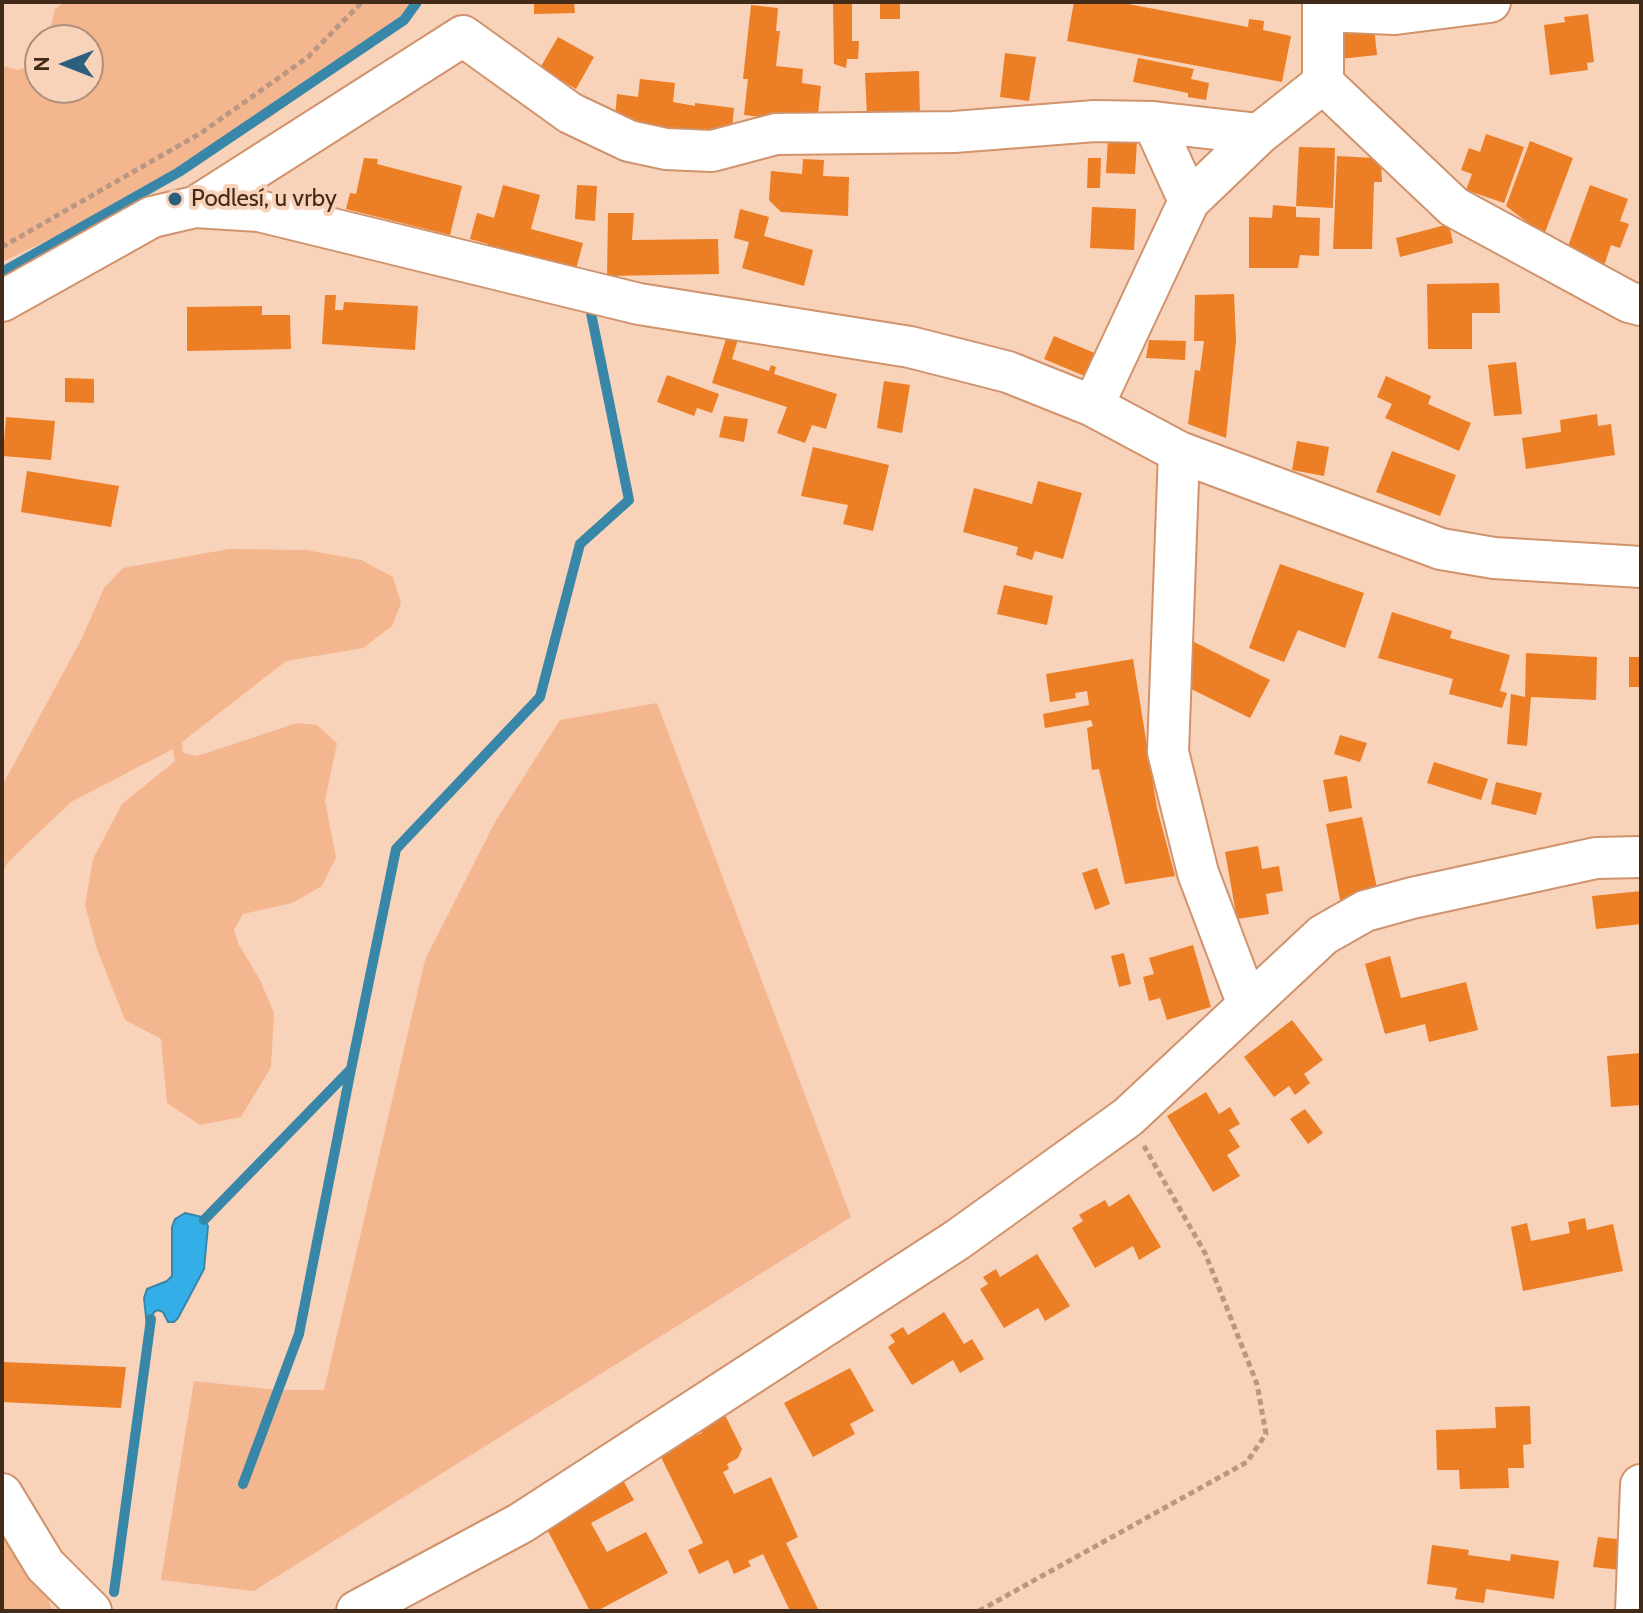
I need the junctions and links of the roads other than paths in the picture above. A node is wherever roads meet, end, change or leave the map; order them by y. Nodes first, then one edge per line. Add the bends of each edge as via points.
1 (1490, 2) edge
2 (1323, 6) edge
3 (464, 19) edge
4 (1323, 83) junction
5 (1153, 122) junction
6 (1259, 134) junction
7 (1189, 201) junction
8 (195, 207) junction
9 (2, 301) edge
10 (1641, 305) edge
11 (1093, 406) junction
12 (1179, 452) junction
13 (1641, 567) edge
14 (1641, 857) edge
15 (1248, 1005) junction
16 (1641, 1485) edge
17 (2, 1494) edge
18 (91, 1611) edge
19 (357, 1611) edge
20 (1636, 1611) edge

1 - 2 street via 1395,14
2 - 4 street
3 - 5 street via 570,113 629,141 666,149 712,151 776,134
3 - 8 street
4 - 6 street
4 - 10 street via 1454,207
5 - 6 street
5 - 7 street
6 - 7 street
7 - 11 street
8 - 9 street via 152,217
8 - 11 street via 259,211 639,304 910,347 1008,372
11 - 12 street
12 - 13 street via 1441,549 1494,558
12 - 15 street via 1168,752 1198,873
14 - 15 street via 1596,858 1365,911 1323,935
15 - 19 street via 1128,1117 957,1240 521,1523
16 - 20 street
17 - 18 street via 45,1565

